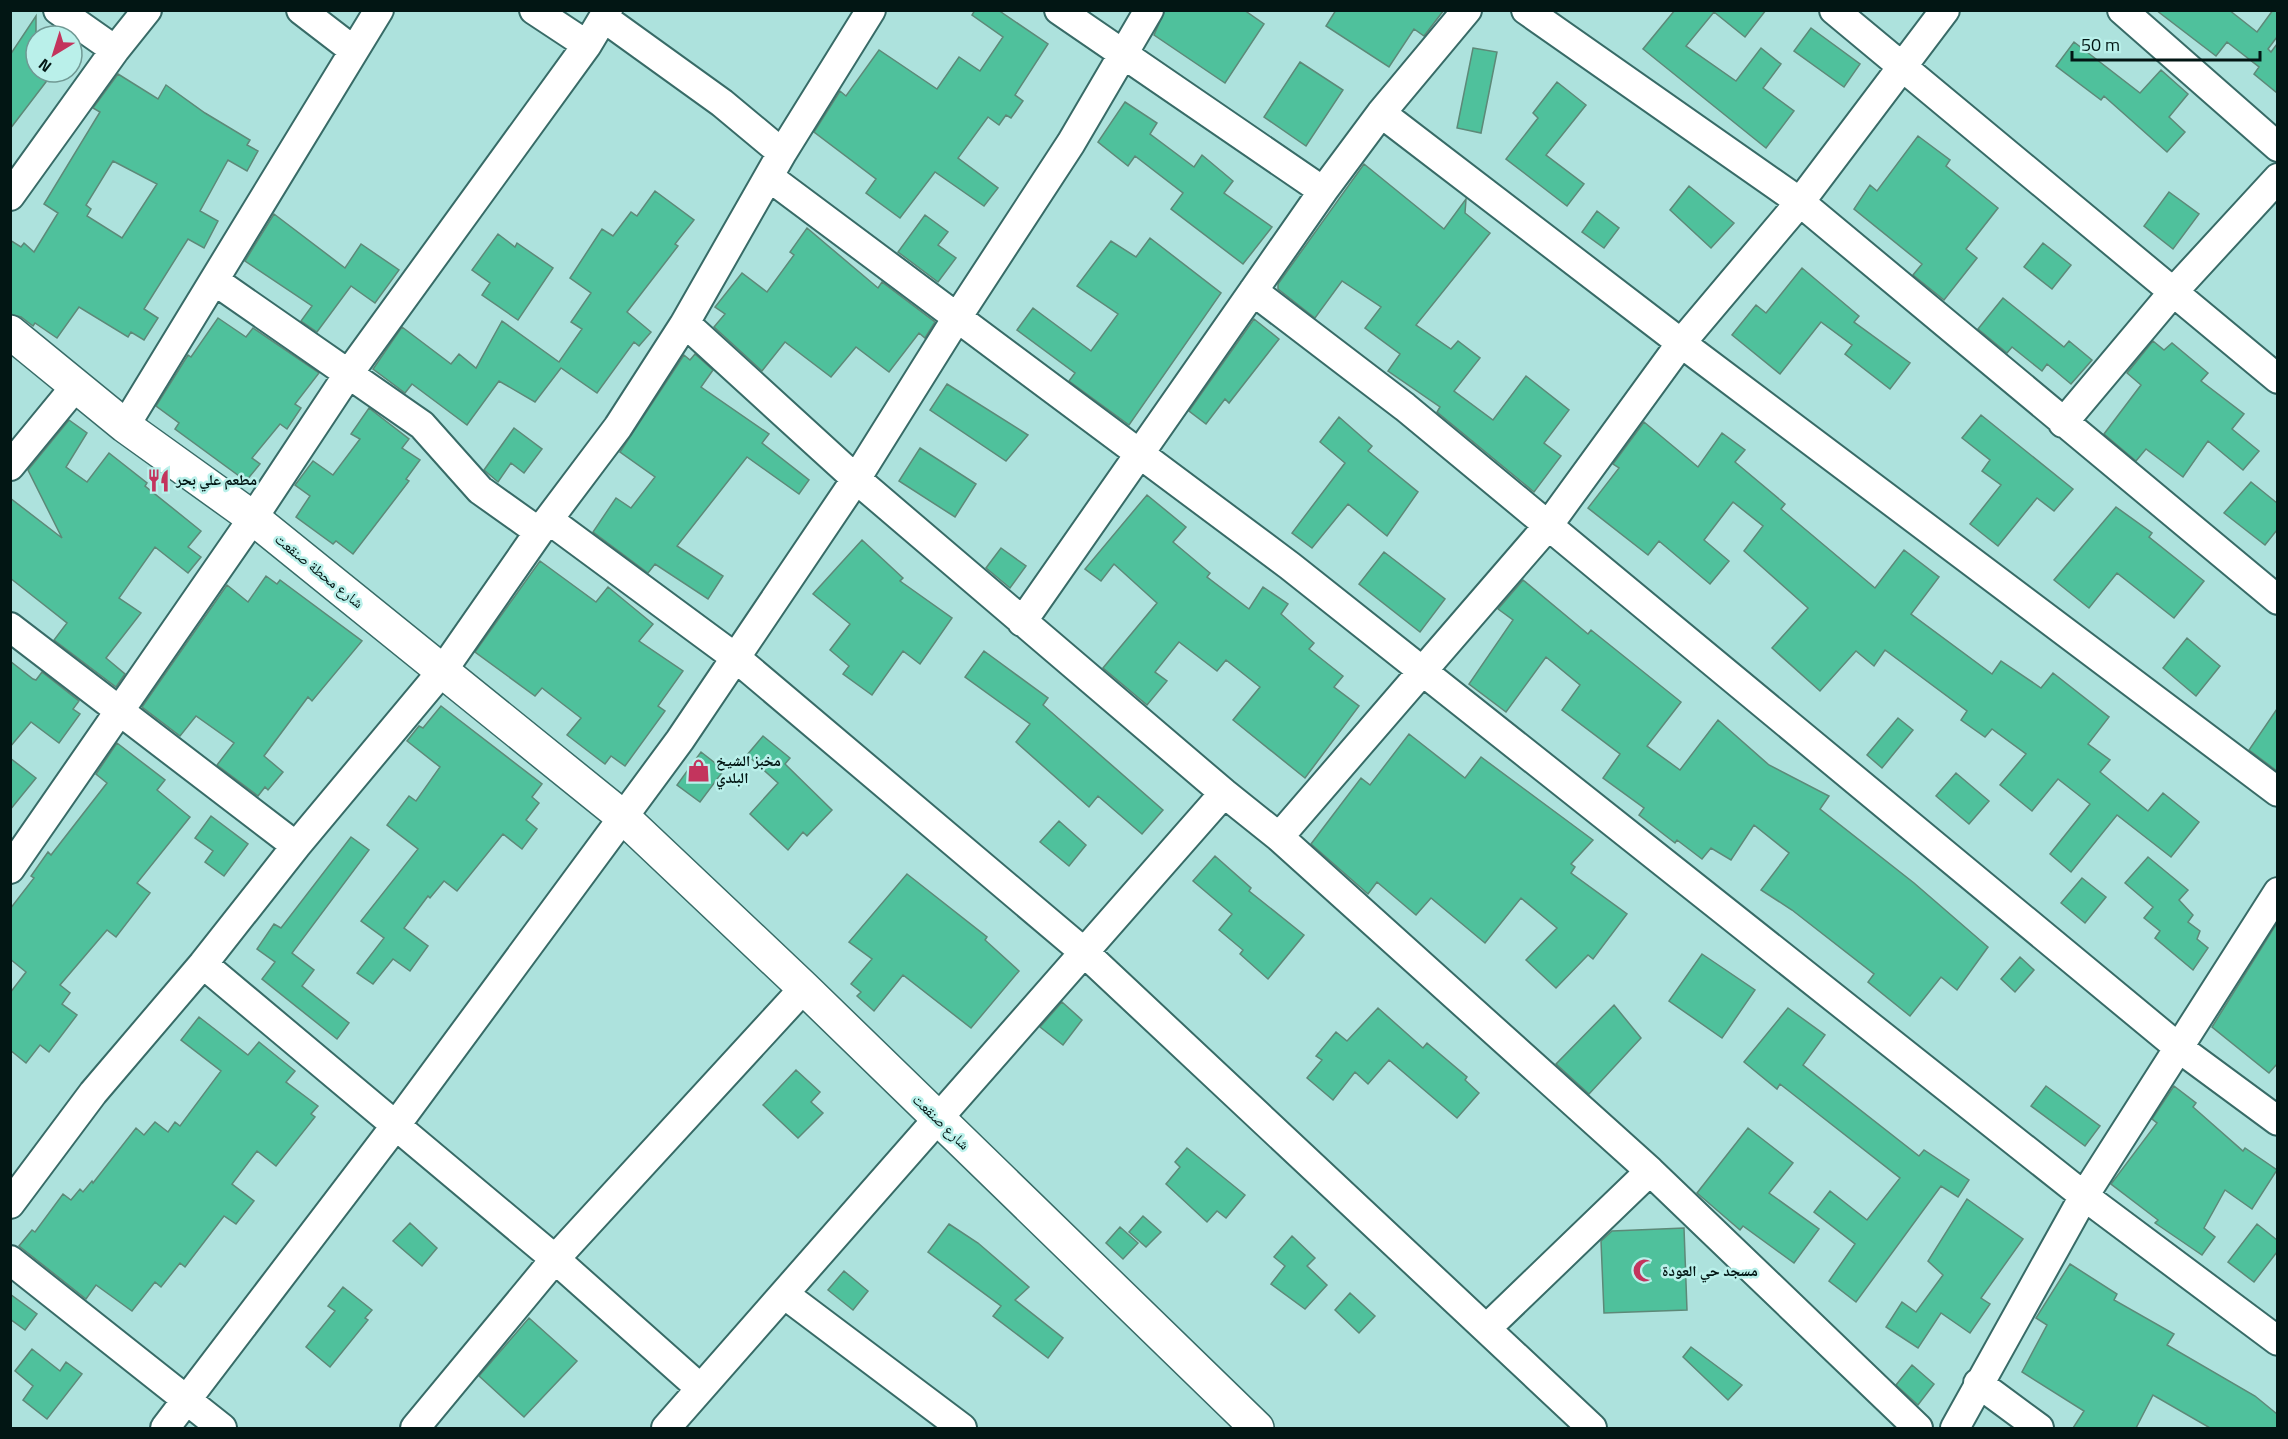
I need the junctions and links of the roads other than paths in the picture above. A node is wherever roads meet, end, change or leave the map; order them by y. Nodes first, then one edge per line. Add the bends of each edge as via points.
1 (58, 10) edge
2 (147, 10) edge
3 (302, 10) edge
4 (379, 10) edge
5 (534, 10) edge
6 (871, 10) edge
7 (1059, 10) edge
8 (1149, 10) edge
9 (1467, 10) edge
10 (1526, 10) edge
11 (1834, 10) edge
12 (1945, 10) edge
13 (2122, 10) edge
14 (606, 14) edge
15 (587, 45) junction
16 (115, 50) junction
17 (353, 50) junction
18 (1123, 57) junction
19 (1903, 67) junction
20 (1381, 113) junction
21 (2277, 147) edge
22 (776, 165) junction
23 (2277, 178) edge
24 (1323, 191) junction
25 (10, 196) edge
26 (1800, 202) junction
27 (216, 281) junction
28 (1253, 291) junction
29 (2174, 291) junction
30 (958, 316) junction
31 (685, 323) junction
32 (10, 332) edge
33 (1681, 343) junction
34 (349, 373) junction
35 (2277, 379) edge
36 (75, 387) junction
37 (2063, 423) junction
38 (125, 426) junction
39 (1139, 455) junction
40 (10, 466) edge
41 (856, 479) junction
42 (253, 518) junction
43 (544, 526) junction
44 (1547, 527) junction
45 (2277, 600) edge
46 (1022, 622) junction
47 (10, 627) edge
48 (736, 658) junction
49 (443, 670) junction
50 (1422, 671) junction
51 (119, 709) junction
52 (2277, 792) edge
53 (1224, 793) junction
54 (623, 817) junction
55 (1279, 837) junction
56 (297, 846) junction
57 (10, 869) edge
58 (2277, 892) edge
59 (1085, 953) junction
60 (203, 964) junction
61 (804, 988) junction
62 (2179, 1048) junction
63 (938, 1119) junction
64 (2277, 1121) edge
65 (396, 1125) junction
66 (1650, 1171) junction
67 (2084, 1196) junction
68 (10, 1204) edge
69 (555, 1259) junction
70 (10, 1260) edge
71 (784, 1294) junction
72 (1487, 1328) junction
73 (2277, 1341) edge
74 (1978, 1383) junction
75 (700, 1388) junction
76 (185, 1401) junction
77 (1250, 1426) edge
78 (165, 1428) edge
79 (222, 1428) edge
80 (415, 1428) edge
81 (666, 1428) edge
82 (962, 1428) edge
83 (1592, 1428) edge
84 (1918, 1428) edge
85 (1955, 1428) edge
86 (2039, 1428) edge

1 - 16 street
2 - 16 street
3 - 17 street
4 - 17 street
5 - 15 street
6 - 22 street
7 - 18 street
8 - 18 street
9 - 20 street
10 - 26 street
11 - 19 street
12 - 19 street
13 - 21 street
14 - 15 street
14 - 22 street via 722,103
15 - 34 street
16 - 25 street
17 - 27 street
18 - 24 street
18 - 30 street
19 - 26 street
19 - 29 street
20 - 24 street
20 - 33 street
22 - 30 street
22 - 31 street
23 - 29 street
24 - 28 street
26 - 33 street
26 - 37 street
27 - 34 street
27 - 38 street
28 - 39 street
28 - 44 street via 1405,407
29 - 35 street
29 - 37 street
30 - 39 street
30 - 41 street
31 - 41 street
31 - 43 street via 618,427
32 - 36 street, شارع محطة صنقعت
33 - 44 street
33 - 52 street
34 - 42 street
34 - 43 street via 422,425 480,490
36 - 38 street, شارع محطة صنقعت
36 - 40 street
37 - 45 street
38 - 42 street, شارع محطة صنقعت
39 - 46 street
39 - 50 street via 1290,566
41 - 46 street
41 - 48 street
42 - 49 street, شارع محطة صنقعت
42 - 51 street
43 - 48 street
43 - 49 street
44 - 50 street
44 - 62 street
46 - 53 street
47 - 51 street
48 - 54 street
48 - 59 street
49 - 54 street, شارع محطة صنقعت
49 - 56 street
50 - 55 street
50 - 67 street
51 - 56 street
51 - 57 street
53 - 55 street
53 - 59 street
54 - 61 street, شارع صنقعت
54 - 65 street
55 - 66 street
56 - 60 street
58 - 62 street
59 - 63 street
59 - 72 street
60 - 65 street
60 - 68 street via 93,1093
61 - 63 street, شارع صنقعت
61 - 69 street
62 - 64 street
62 - 67 street
63 - 71 street
63 - 77 street, شارع صنقعت
65 - 69 street
65 - 76 street
66 - 72 street
66 - 84 street
67 - 73 street
67 - 74 street
69 - 75 street
69 - 80 street
70 - 76 street
71 - 75 street
71 - 82 street
72 - 83 street
74 - 85 street
74 - 86 street
75 - 81 street
76 - 78 street
76 - 79 street

